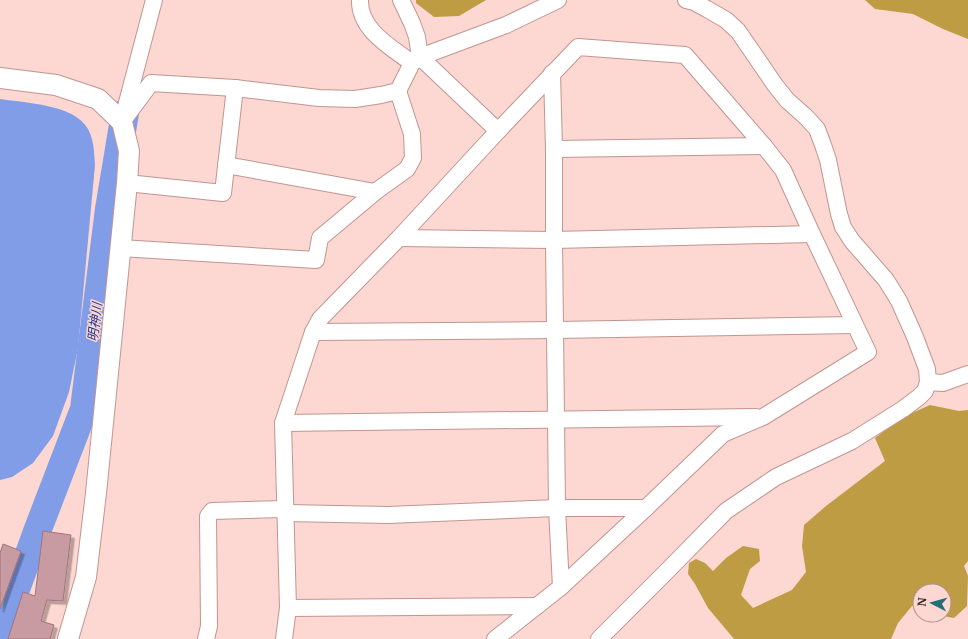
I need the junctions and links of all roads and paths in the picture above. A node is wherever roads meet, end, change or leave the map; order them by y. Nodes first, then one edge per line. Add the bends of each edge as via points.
1 (154, 0) edge
2 (360, 0) edge
3 (401, 0) edge
4 (558, 0) edge
5 (686, 0) edge
6 (416, 60) junction
7 (552, 73) junction
8 (0, 78) edge
9 (235, 88) junction
10 (398, 91) junction
11 (122, 122) junction
12 (498, 130) junction
13 (764, 146) junction
14 (554, 149) junction
15 (226, 165) junction
16 (127, 183) junction
17 (375, 192) junction
18 (812, 234) junction
19 (399, 238) junction
20 (554, 240) junction
21 (120, 248) junction
22 (855, 325) junction
23 (556, 330) junction
24 (312, 332) junction
25 (968, 374) edge
26 (928, 382) junction
27 (763, 417) junction
28 (556, 420) junction
29 (283, 423) junction
30 (557, 508) junction
31 (646, 508) junction
32 (285, 511) junction
33 (561, 587) junction
34 (537, 606) junction
35 (288, 608) junction
36 (68, 639) edge
37 (206, 639) edge
38 (284, 639) edge
39 (495, 639) edge
40 (599, 639) edge

1 - 11 street
2 - 6 street via 363,18 374,33 385,43
3 - 6 street via 417,37
4 - 6 street via 506,25
5 - 26 street via 707,8 738,31 779,90 817,130 828,160 843,227 886,280 899,301 927,369
6 - 10 street
6 - 12 street
7 - 12 street
7 - 13 street via 578,47 685,55
7 - 14 street
8 - 11 street via 56,85 98,99
9 - 10 street via 319,98 355,99
9 - 11 street via 151,83
9 - 15 street
10 - 17 street via 412,134 414,158 408,170
11 - 16 street via 128,151
12 - 19 street
13 - 14 street
13 - 18 street via 783,170
14 - 20 street
15 - 16 street via 223,193
15 - 17 street
16 - 21 street
17 - 21 street via 320,238 316,260
18 - 20 street
18 - 22 street
19 - 20 street
19 - 24 street via 320,319
20 - 23 street
21 - 36 street via 86,577
22 - 23 street
22 - 27 street via 868,352
23 - 24 street
23 - 28 street
24 - 29 street
25 - 26 street via 943,383
26 - 40 street via 925,391 903,409 852,440 776,477 726,511
27 - 28 street
27 - 31 street via 723,434
28 - 29 street
28 - 30 street
29 - 32 street
30 - 31 street
30 - 32 street via 388,515
30 - 33 street
31 - 33 street
32 - 35 street
32 - 37 street via 212,511 208,516 209,626
33 - 34 street
34 - 35 street
34 - 39 street
35 - 38 street

